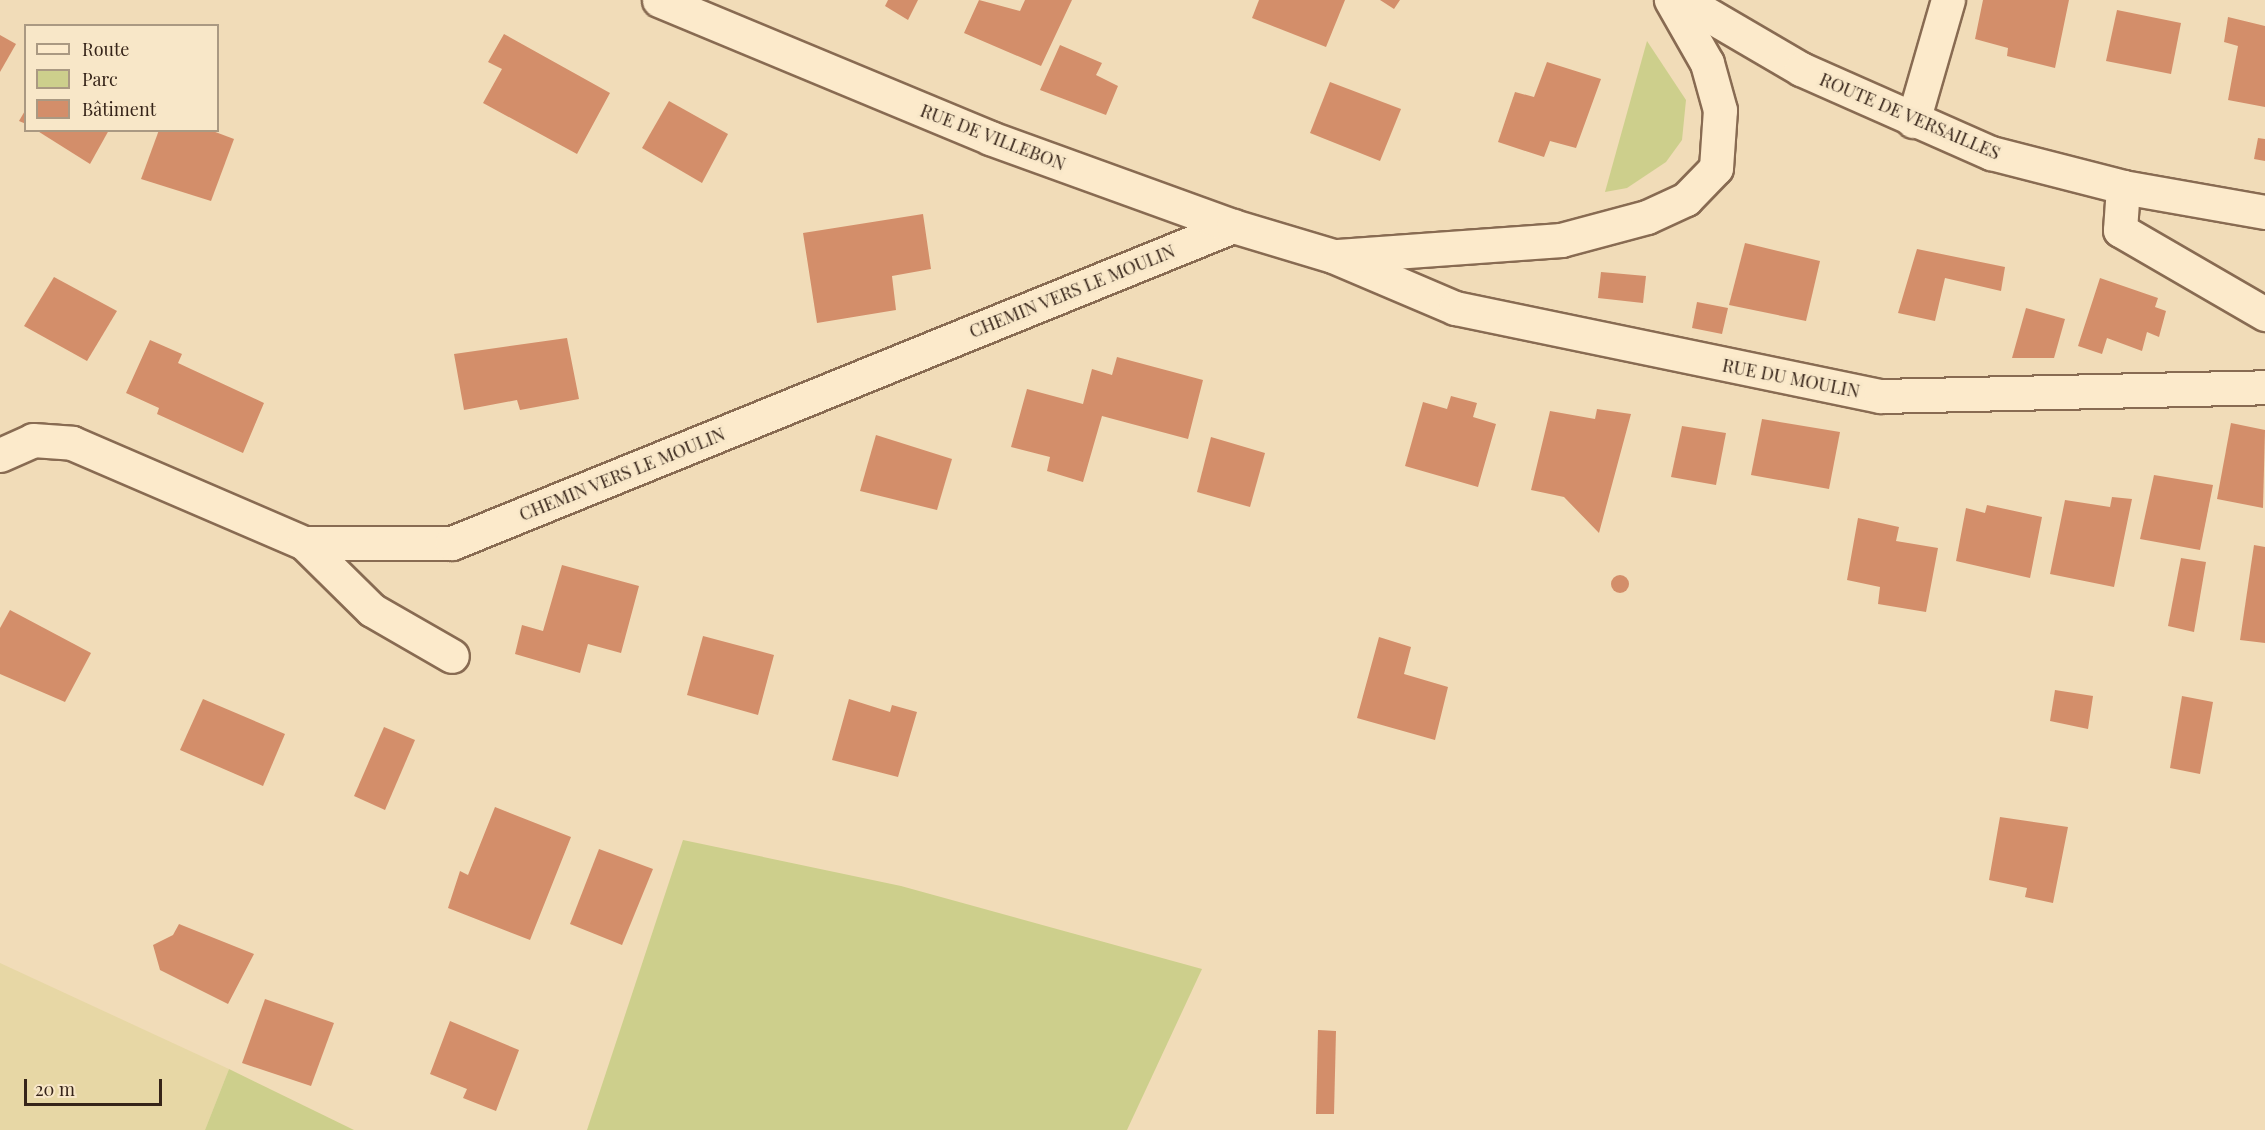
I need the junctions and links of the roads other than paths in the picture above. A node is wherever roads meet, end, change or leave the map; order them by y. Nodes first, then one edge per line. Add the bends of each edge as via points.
1 (659, 0) edge
2 (1671, 0) edge
3 (1683, 0) edge
4 (1948, 0) edge
5 (1913, 122) junction
6 (2123, 187) junction
7 (2265, 212) edge
8 (1233, 226) junction
9 (1333, 256) junction
10 (2265, 314) edge
11 (2265, 387) edge
12 (0, 455) edge
13 (304, 543) junction
14 (452, 656) dead end

1 - 8 main road, RUE DE VILLEBON via 990,138
2 - 9 main road via 1707,63 1720,110 1716,168 1686,199 1647,217 1561,240
3 - 5 main road, ROUTE DE VERSAILLES via 1801,69
4 - 5 main road
5 - 6 main road, ROUTE DE VERSAILLES via 1991,153
6 - 7 main road, ROUTE DE VERSAILLES
6 - 10 main road via 2120,230
8 - 9 main road, RUE DE VILLEBON
8 - 13 main road, CHEMIN VERS LE MOULIN via 452,543
9 - 11 main road, RUE DU MOULIN via 1455,308 1880,396
12 - 13 main road, CHEMIN VERS LE MOULIN via 33,440 72,442
13 - 14 main road via 372,610

